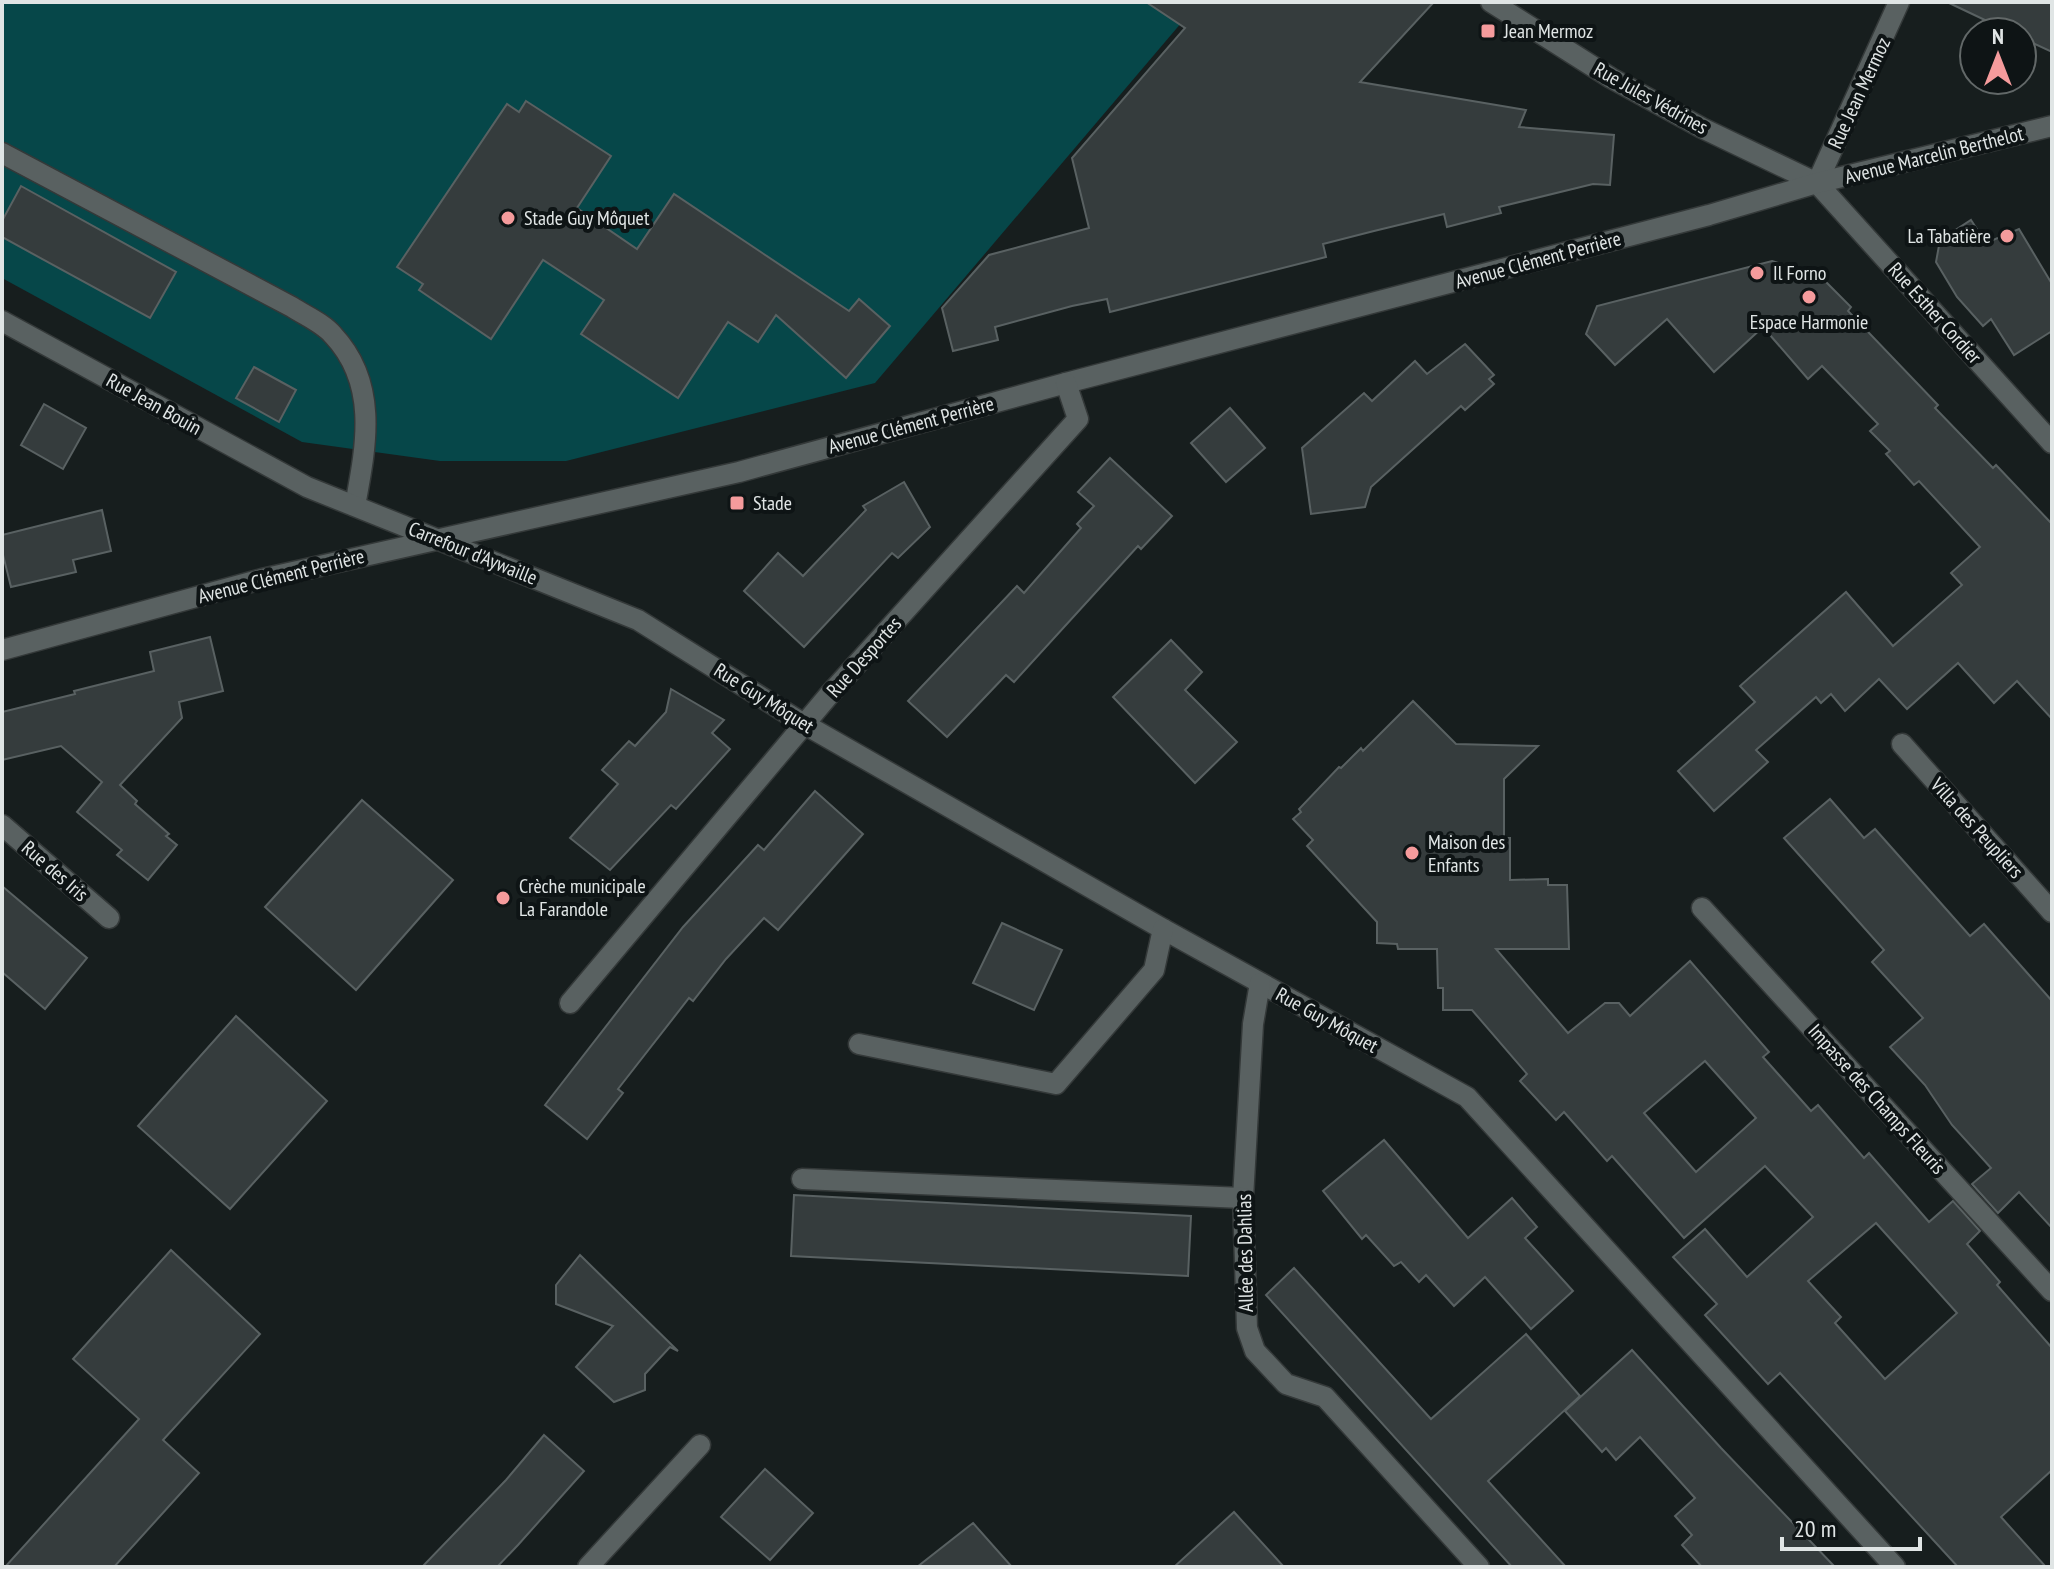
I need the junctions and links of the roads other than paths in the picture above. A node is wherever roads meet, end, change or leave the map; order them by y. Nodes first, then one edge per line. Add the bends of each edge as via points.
1 (1491, 2) edge
2 (1899, 2) edge
3 (2052, 126) edge
4 (2, 153) edge
5 (1817, 183) junction
6 (2, 321) edge
7 (1066, 383) junction
8 (2052, 443) edge
9 (307, 487) joint
10 (355, 506) junction
11 (437, 539) junction
12 (638, 620) joint
13 (2, 650) edge
14 (804, 724) junction
15 (1902, 744) dead end
16 (2, 825) edge
17 (1702, 908) dead end
18 (2052, 912) edge
19 (109, 918) dead end
20 (1163, 929) junction
21 (1260, 983) junction
22 (570, 1003) dead end
23 (859, 1044) dead end
24 (802, 1179) dead end
25 (1243, 1198) junction
26 (2052, 1291) edge
27 (700, 1445) dead end
28 (588, 1567) edge
29 (1479, 1567) edge
30 (1895, 1567) edge

1 - 5 street, Rue Jules Védrines via 1611,78
2 - 5 street, Rue Jean Mermoz
3 - 5 street, Avenue Marcelin Berthelot
4 - 10 street via 292,307 332,334 359,375 366,418
5 - 7 street, Avenue Clément Perrière
5 - 8 street, Rue Esther Cordier
6 - 9 street, Rue Jean Bouin
7 - 11 street, Avenue Clément Perrière via 739,472
7 - 14 street, Rue Desportes via 1078,419
9 - 10 street, Carrefour d'Aywaille
10 - 11 street, Carrefour d'Aywaille
11 - 12 street, Carrefour d'Aywaille
11 - 13 street, Avenue Clément Perrière via 262,579
12 - 14 street, Rue Guy Môquet
14 - 20 street, Rue Guy Môquet
14 - 22 street, Rue Desportes
15 - 18 street, Villa des Peupliers
16 - 19 street, Rue des Iris
17 - 26 street, Impasse des Champs Fleuris
20 - 21 street, Rue Guy Môquet
20 - 23 street via 1154,970 1056,1084
21 - 25 street, Allée des Dahlias
21 - 30 street, Rue Guy Môquet via 1467,1097
24 - 25 street
25 - 29 street, Allée des Dahlias via 1247,1328 1255,1351 1286,1384 1325,1397
27 - 28 street

